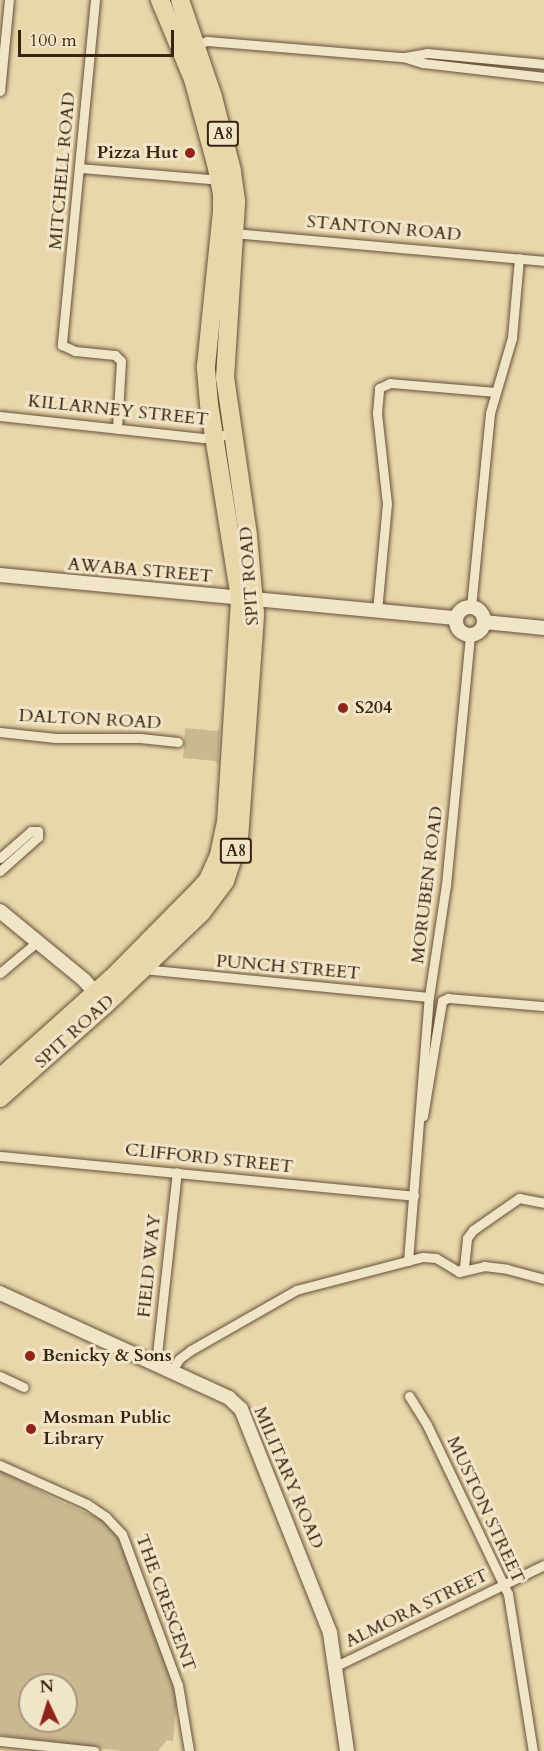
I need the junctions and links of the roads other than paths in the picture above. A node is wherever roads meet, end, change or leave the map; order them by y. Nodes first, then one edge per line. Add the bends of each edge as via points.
1 (9, 0) edge
2 (95, 0) edge
3 (160, 0) edge
4 (180, 0) edge
5 (190, 48) junction
6 (403, 57) junction
7 (544, 64) edge
8 (544, 77) edge
9 (0, 91) edge
10 (80, 168) junction
11 (219, 180) junction
12 (228, 232) junction
13 (519, 258) junction
14 (544, 261) edge
15 (495, 392) junction
16 (0, 416) edge
17 (117, 429) junction
18 (223, 436) junction
19 (0, 575) edge
20 (248, 599) junction
21 (471, 607) junction
22 (377, 611) junction
23 (456, 618) junction
24 (484, 622) junction
25 (544, 628) edge
26 (470, 635) junction
27 (0, 732) edge
28 (178, 741) dead end
29 (0, 858) edge
30 (0, 871) edge
31 (0, 911) edge
32 (37, 942) junction
33 (143, 969) junction
34 (0, 973) edge
35 (429, 997) junction
36 (101, 998) junction
37 (544, 1006) edge
38 (0, 1078) edge
39 (0, 1098) edge
40 (418, 1138) junction
41 (0, 1156) edge
42 (177, 1172) junction
43 (414, 1196) junction
44 (544, 1203) edge
45 (408, 1260) junction
46 (459, 1272) junction
47 (544, 1279) edge
48 (0, 1293) edge
49 (156, 1364) junction
50 (171, 1372) junction
51 (0, 1376) edge
52 (24, 1387) dead end
53 (409, 1396) dead end
54 (0, 1465) edge
55 (544, 1566) edge
56 (503, 1586) junction
57 (336, 1666) junction
58 (0, 1741) edge
59 (94, 1751) edge
60 (189, 1751) edge
61 (347, 1751) edge
62 (532, 1751) edge

1 - 9 street
2 - 10 street, MITCHELL ROAD
3 - 5 highway, SPIT ROAD / A8
4 - 5 highway, SPIT ROAD / A8
5 - 6 street via 211,41
5 - 11 highway, SPIT ROAD / A8
5 - 12 highway, SPIT ROAD / A8 via 232,171 236,201
6 - 7 street via 427,53
6 - 8 street via 423,63
10 - 11 street
10 - 17 street, MITCHELL ROAD via 62,345 75,351 115,355 121,361
11 - 12 highway, SPIT ROAD / A8
12 - 13 street, STANTON ROAD
12 - 18 highway, SPIT ROAD / A8
13 - 14 street, STANTON ROAD
13 - 15 street via 512,338
15 - 21 street
15 - 22 street via 390,383 379,388 377,414 387,504
16 - 17 street, KILLARNEY STREET
17 - 18 street, KILLARNEY STREET
18 - 20 highway, SPIT ROAD / A8
19 - 20 main road, AWABA STREET
20 - 22 main road, AWABA STREET
20 - 33 highway, SPIT ROAD / A8 via 239,839 235,858 216,896
20 - 36 highway, SPIT ROAD / A8 via 226,823 219,855 208,880
21 - 23 main road via 463,609
21 - 24 main road via 479,610
22 - 23 main road, AWABA STREET
23 - 26 main road via 459,631
24 - 25 main road
24 - 26 main road via 478,633
26 - 35 street, MORUBEN ROAD via 446,885
27 - 28 street, DALTON ROAD via 56,738
29 - 30 street via 31,831 38,831 38,837
31 - 32 main road
32 - 34 street
32 - 36 main road
33 - 35 street, PUNCH STREET
33 - 36 highway, SPIT ROAD / A8
35 - 40 street, MORUBEN ROAD
36 - 38 highway, SPIT ROAD / A8
36 - 39 highway, SPIT ROAD / A8
37 - 40 street, MORUBEN ROAD via 448,998 442,1001
40 - 43 street, MORUBEN ROAD
41 - 42 street, CLIFFORD STREET
42 - 43 street, CLIFFORD STREET
42 - 49 street, FIELD WAY
43 - 45 street, MORUBEN ROAD
44 - 46 street via 525,1198 515,1200 473,1230 467,1238 464,1267
45 - 46 street via 431,1256
45 - 50 street via 296,1290 191,1350
46 - 47 street via 484,1266
48 - 49 main road, MILITARY ROAD
49 - 50 main road, MILITARY ROAD
50 - 57 main road, MILITARY ROAD via 229,1398 247,1419 330,1633
51 - 52 street
53 - 56 street, MUSTON STREET via 427,1425
54 - 60 street, THE CRESCENT via 87,1504 122,1534 178,1685
55 - 56 street, ALMORA STREET
56 - 57 street, ALMORA STREET
56 - 62 street, MUSTON STREET via 509,1599
57 - 61 main road, MILITARY ROAD
58 - 59 street

